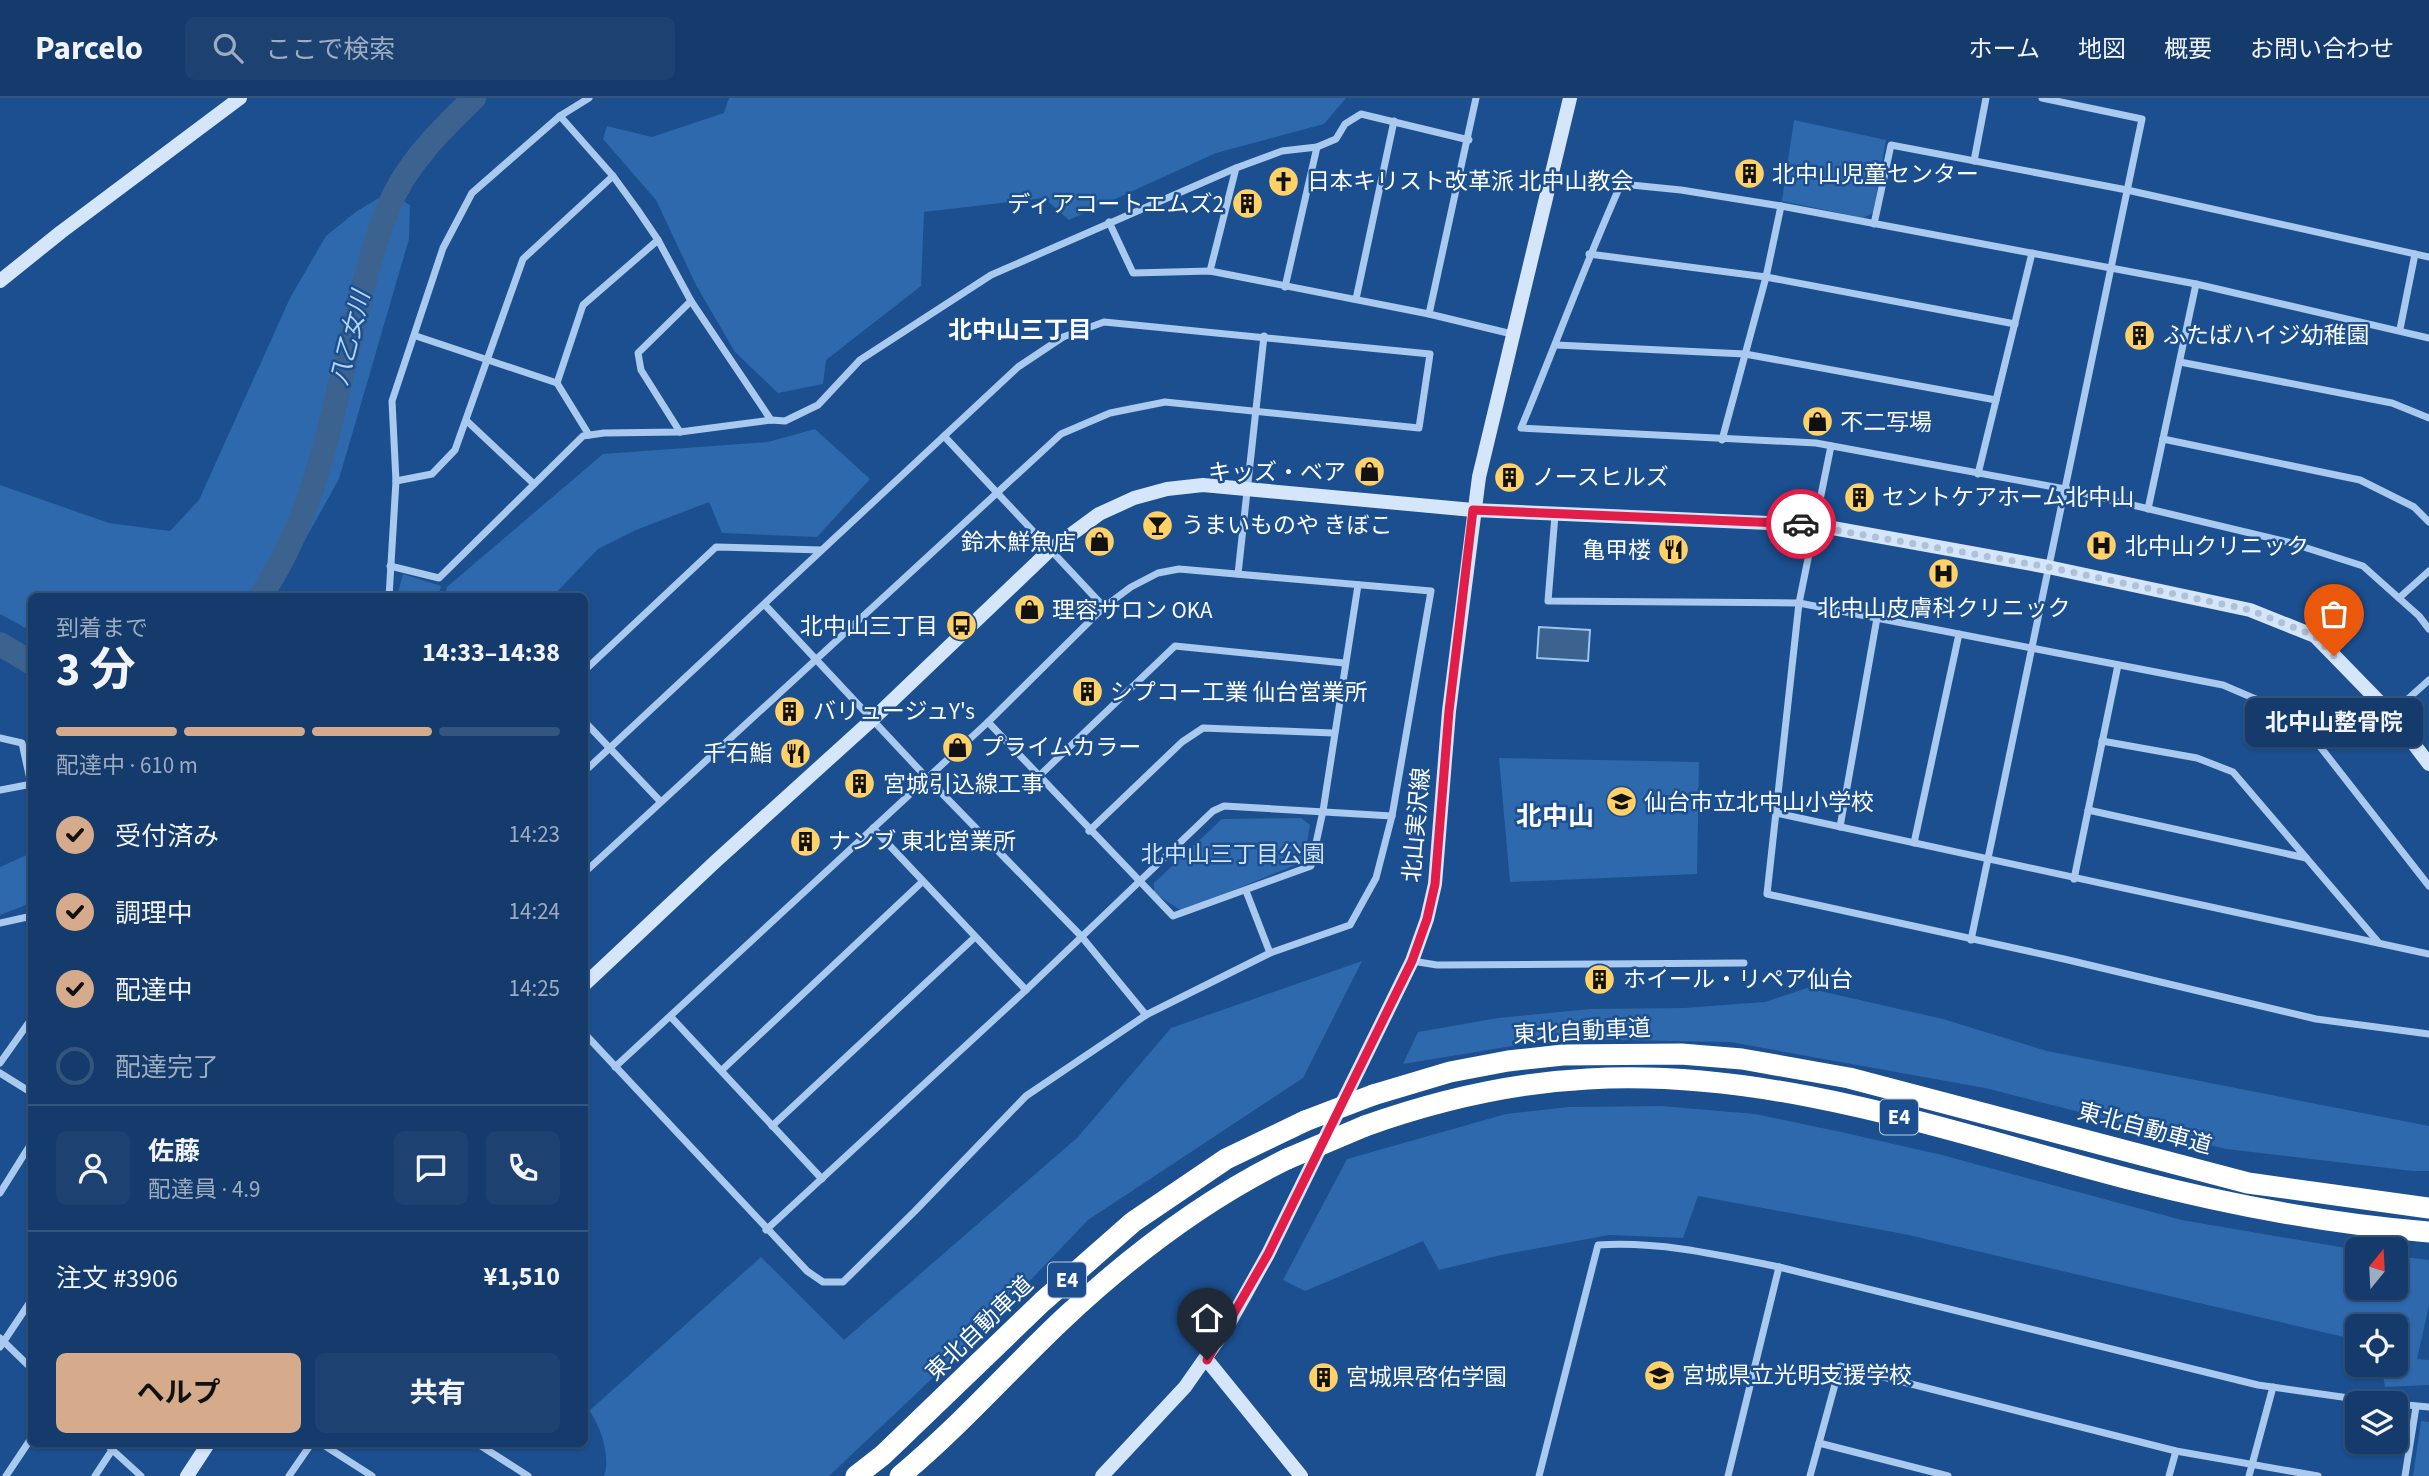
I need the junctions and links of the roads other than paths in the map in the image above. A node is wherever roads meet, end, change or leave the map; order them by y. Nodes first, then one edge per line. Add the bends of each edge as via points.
1 (240, 98) edge
2 (589, 98) edge
3 (1476, 98) edge
4 (1570, 98) edge
5 (1986, 98) edge
6 (2042, 98) edge
7 (560, 116) junction
8 (1394, 121) junction
9 (1469, 140) junction
10 (1317, 146) junction
11 (1974, 161) junction
12 (1236, 168) junction
13 (613, 176) junction
14 (2127, 190) junction
15 (1781, 206) junction
16 (1109, 222) junction
17 (1874, 224) junction
18 (658, 240) junction
19 (2032, 253) junction
20 (1589, 254) junction
21 (2415, 254) junction
22 (2429, 257) edge
23 (2110, 268) junction
24 (1210, 271) junction
25 (1766, 277) junction
26 (0, 281) edge
27 (2196, 284) junction
28 (1285, 287) junction
29 (1356, 299) junction
30 (691, 301) junction
31 (1429, 314) junction
32 (2015, 324) junction
33 (2400, 329) junction
34 (1512, 334) junction
35 (416, 336) junction
36 (1264, 336) junction
37 (2429, 338) edge
38 (1556, 345) junction
39 (1745, 354) junction
40 (488, 360) junction
41 (2180, 362) junction
42 (557, 383) junction
43 (1996, 400) junction
44 (1254, 411) junction
45 (2429, 418) edge
46 (771, 420) junction
47 (468, 422) junction
48 (680, 432) junction
49 (589, 435) junction
50 (944, 436) junction
51 (2163, 439) junction
52 (1722, 440) junction
53 (1831, 446) junction
54 (1978, 474) junction
55 (396, 481) junction
56 (534, 484) junction
57 (1246, 489) junction
58 (2064, 489) junction
59 (996, 492) junction
60 (2148, 509) junction
61 (1473, 510) junction
62 (1555, 514) junction
63 (2429, 522) edge
64 (1816, 525) junction
65 (822, 550) junction
66 (1050, 550) junction
67 (390, 566) junction
68 (2048, 567) junction
69 (2429, 571) edge
70 (1238, 574) junction
71 (1358, 585) junction
72 (389, 593) edge
73 (2399, 598) junction
74 (1800, 603) junction
75 (765, 605) junction
76 (1104, 607) junction
77 (1877, 618) junction
78 (2429, 629) edge
79 (1959, 634) junction
80 (2032, 648) junction
81 (816, 658) junction
82 (1345, 663) junction
83 (2118, 665) junction
84 (588, 667) edge
85 (2429, 680) edge
86 (2391, 714) junction
87 (874, 718) junction
88 (988, 722) junction
89 (588, 725) edge
90 (1334, 733) junction
91 (0, 738) edge
92 (2102, 741) junction
93 (610, 748) junction
94 (2429, 764) edge
95 (588, 768) edge
96 (28, 770) edge
97 (1038, 777) junction
98 (927, 778) junction
99 (28, 785) edge
100 (0, 790) edge
101 (660, 802) junction
102 (2088, 810) junction
103 (1323, 811) junction
104 (1776, 813) junction
105 (1392, 816) junction
106 (1840, 827) junction
107 (873, 828) junction
108 (1089, 831) junction
109 (1914, 844) junction
110 (2307, 858) junction
111 (1988, 860) junction
112 (588, 869) edge
113 (2074, 878) junction
114 (1141, 881) junction
115 (922, 882) junction
116 (2429, 886) edge
117 (1245, 891) junction
118 (28, 917) edge
119 (0, 923) edge
120 (1081, 936) junction
121 (974, 937) junction
122 (1971, 940) junction
123 (2380, 945) junction
124 (1270, 953) junction
125 (2429, 954) edge
126 (1412, 961) junction
127 (1744, 963) dead end
128 (588, 981) edge
129 (1026, 990) junction
130 (1146, 1015) junction
131 (671, 1017) junction
132 (2429, 1022) edge
133 (28, 1024) edge
134 (2428, 1034) edge
135 (588, 1037) edge
136 (0, 1063) edge
137 (615, 1067) junction
138 (722, 1070) junction
139 (0, 1073) edge
140 (28, 1090) edge
141 (772, 1126) junction
142 (28, 1148) edge
143 (822, 1179) junction
144 (0, 1194) edge
145 (2429, 1208) edge
146 (766, 1230) junction
147 (2429, 1232) edge
148 (1779, 1267) junction
149 (28, 1304) edge
150 (1, 1342) edge
151 (1207, 1360) junction
152 (28, 1366) edge
153 (2273, 1387) junction
154 (2345, 1397) edge
155 (2408, 1406) edge
156 (2416, 1407) junction
157 (2429, 1407) edge
158 (28, 1443) edge
159 (1819, 1443) junction
160 (111, 1447) edge
161 (113, 1447) edge
162 (206, 1447) edge
163 (309, 1447) edge
164 (327, 1447) edge
165 (483, 1447) edge
166 (2176, 1451) junction
167 (2252, 1464) junction
168 (6, 1476) edge
169 (95, 1476) edge
170 (141, 1476) edge
171 (187, 1476) edge
172 (289, 1476) edge
173 (372, 1476) edge
174 (528, 1476) edge
175 (856, 1476) edge
176 (900, 1476) edge
177 (1102, 1476) edge
178 (1301, 1476) edge
179 (1539, 1476) edge
180 (1728, 1476) edge
181 (1810, 1476) edge
182 (1948, 1476) edge
183 (2169, 1476) edge
184 (2249, 1476) edge
185 (2318, 1476) edge
186 (2405, 1476) edge

1 - 26 street
2 - 7 street
3 - 9 street
4 - 34 street, 北山実沢線
5 - 11 street
6 - 14 street via 2142,119
7 - 13 street
7 - 35 street via 471,193 443,248
8 - 9 street
8 - 10 street via 1361,114 1345,124 1336,139
8 - 29 street
9 - 31 street
10 - 12 street via 1282,151
10 - 28 street
11 - 14 street
11 - 17 street via 1891,145
12 - 16 street
12 - 24 street
13 - 18 street
13 - 40 street via 523,259
14 - 21 street
14 - 23 street
15 - 17 street
15 - 20 street via 1621,184
15 - 25 street
16 - 24 street via 1133,272
16 - 46 street via 992,275 860,360 818,405 785,421
17 - 19 street
18 - 30 street
18 - 42 street via 583,305
19 - 23 street
19 - 32 street
20 - 25 street
20 - 38 street
21 - 22 street
21 - 33 street
23 - 27 street
23 - 58 street
24 - 28 street
25 - 32 street
25 - 39 street
27 - 33 street
27 - 41 street
28 - 29 street
29 - 31 street
30 - 46 street
30 - 48 street via 638,353 641,370
31 - 34 street
32 - 43 street
33 - 37 street
34 - 61 street, 北山実沢線
35 - 40 street
35 - 55 street via 392,401
36 - 44 street
36 - 44 street via 1430,354 1419,428
36 - 50 street via 1104,322 1063,337 1018,367
38 - 39 street
38 - 52 street via 1521,428
39 - 43 street
39 - 52 street
40 - 42 street
40 - 47 street
41 - 45 street via 2392,403
41 - 51 street
42 - 49 street
43 - 54 street
44 - 57 street
44 - 59 street via 1165,402 1110,413 1061,434
46 - 48 street
47 - 55 street via 455,450 432,474
47 - 56 street
48 - 49 street
49 - 56 street
50 - 59 street
50 - 65 street
51 - 60 street
51 - 63 street via 2360,480 2414,508
52 - 53 street
53 - 54 street
53 - 64 street
54 - 58 street
55 - 67 street
56 - 67 street via 439,578
57 - 61 street
57 - 66 street via 1203,485 1134,498 1099,513
57 - 70 street
58 - 60 street
58 - 68 street
59 - 66 street
59 - 81 street
60 - 73 street via 2288,542 2363,566
61 - 62 street
61 - 126 street, 北山実沢線 via 1449,711 1435,884
62 - 64 street
62 - 74 street via 1548,601
64 - 68 street
64 - 74 street
65 - 75 street
65 - 84 street via 716,547
66 - 76 street
66 - 87 street
67 - 72 street
68 - 80 street
68 - 86 street via 2250,610 2315,636
69 - 73 street
70 - 71 street
70 - 76 street via 1179,569 1158,573
71 - 82 street
71 - 105 street via 1431,591
73 - 78 street
74 - 77 street
74 - 104 street
75 - 81 street
75 - 93 street
76 - 88 street
77 - 79 street
77 - 106 street
79 - 80 street
79 - 109 street
80 - 83 street
80 - 111 street
81 - 87 street
81 - 101 street
82 - 90 street
82 - 97 street via 1175,646
83 - 92 street
83 - 116 street via 2223,685 2265,703 2318,744
85 - 86 street
86 - 94 street
87 - 98 street
87 - 128 street
88 - 97 street
88 - 98 street
89 - 93 street
90 - 103 street
90 - 108 street via 1203,728 1182,742
91 - 96 street via 22,743
92 - 102 street
92 - 110 street via 2197,758 2233,772
93 - 95 street
93 - 101 street
97 - 108 street
98 - 107 street
98 - 120 street
99 - 100 street
101 - 112 street
102 - 110 street
102 - 113 street
103 - 105 street
103 - 114 street via 1224,806 1213,811
103 - 117 street via 1311,866
104 - 106 street
104 - 122 street via 1767,894
105 - 124 street via 1376,878 1350,925
106 - 109 street
107 - 115 street
107 - 131 street
108 - 114 street
109 - 111 street
110 - 123 street
111 - 113 street
111 - 122 street
113 - 123 street
114 - 117 street via 1173,916
114 - 120 street
115 - 121 street
115 - 138 street
117 - 124 street
118 - 119 street
120 - 129 street
120 - 130 street
121 - 129 street
121 - 141 street
122 - 134 street via 2316,1019
123 - 125 street
124 - 130 street
126 - 127 street via 1437,965
126 - 151 street, 北山実沢線 via 1268,1254
129 - 143 street
130 - 146 street via 1026,1096 843,1282 823,1282
131 - 137 street
131 - 138 street
132 - 134 street
133 - 136 street
135 - 137 street
137 - 146 street
138 - 141 street
139 - 140 street
141 - 143 street
142 - 144 street
143 - 146 street
145 - 175 highway, 東北自動車道 / E4, bridge via 2248,1183 1849,1078 1742,1059 1633,1053 1508,1061 1373,1094 1226,1159 1133,1222
147 - 176 highway, 東北自動車道 / E4, bridge via 2277,1212 1769,1088 1602,1078 1536,1083 1441,1101 1365,1125 1287,1159 1208,1203 1140,1252 1061,1321
148 - 153 street
148 - 179 street via 1702,1251 1598,1245
148 - 180 street
149 - 150 street
150 - 152 street
151 - 177 street, 北山実沢線
151 - 178 street
153 - 154 street
153 - 167 street
155 - 156 street
156 - 157 street
156 - 186 street
158 - 168 street
159 - 166 street via 1840,1366
159 - 181 street
159 - 182 street
160 - 169 street
161 - 170 street
162 - 171 street
163 - 172 street
164 - 173 street
165 - 174 street
166 - 167 street
166 - 183 street
167 - 184 street
167 - 185 street

